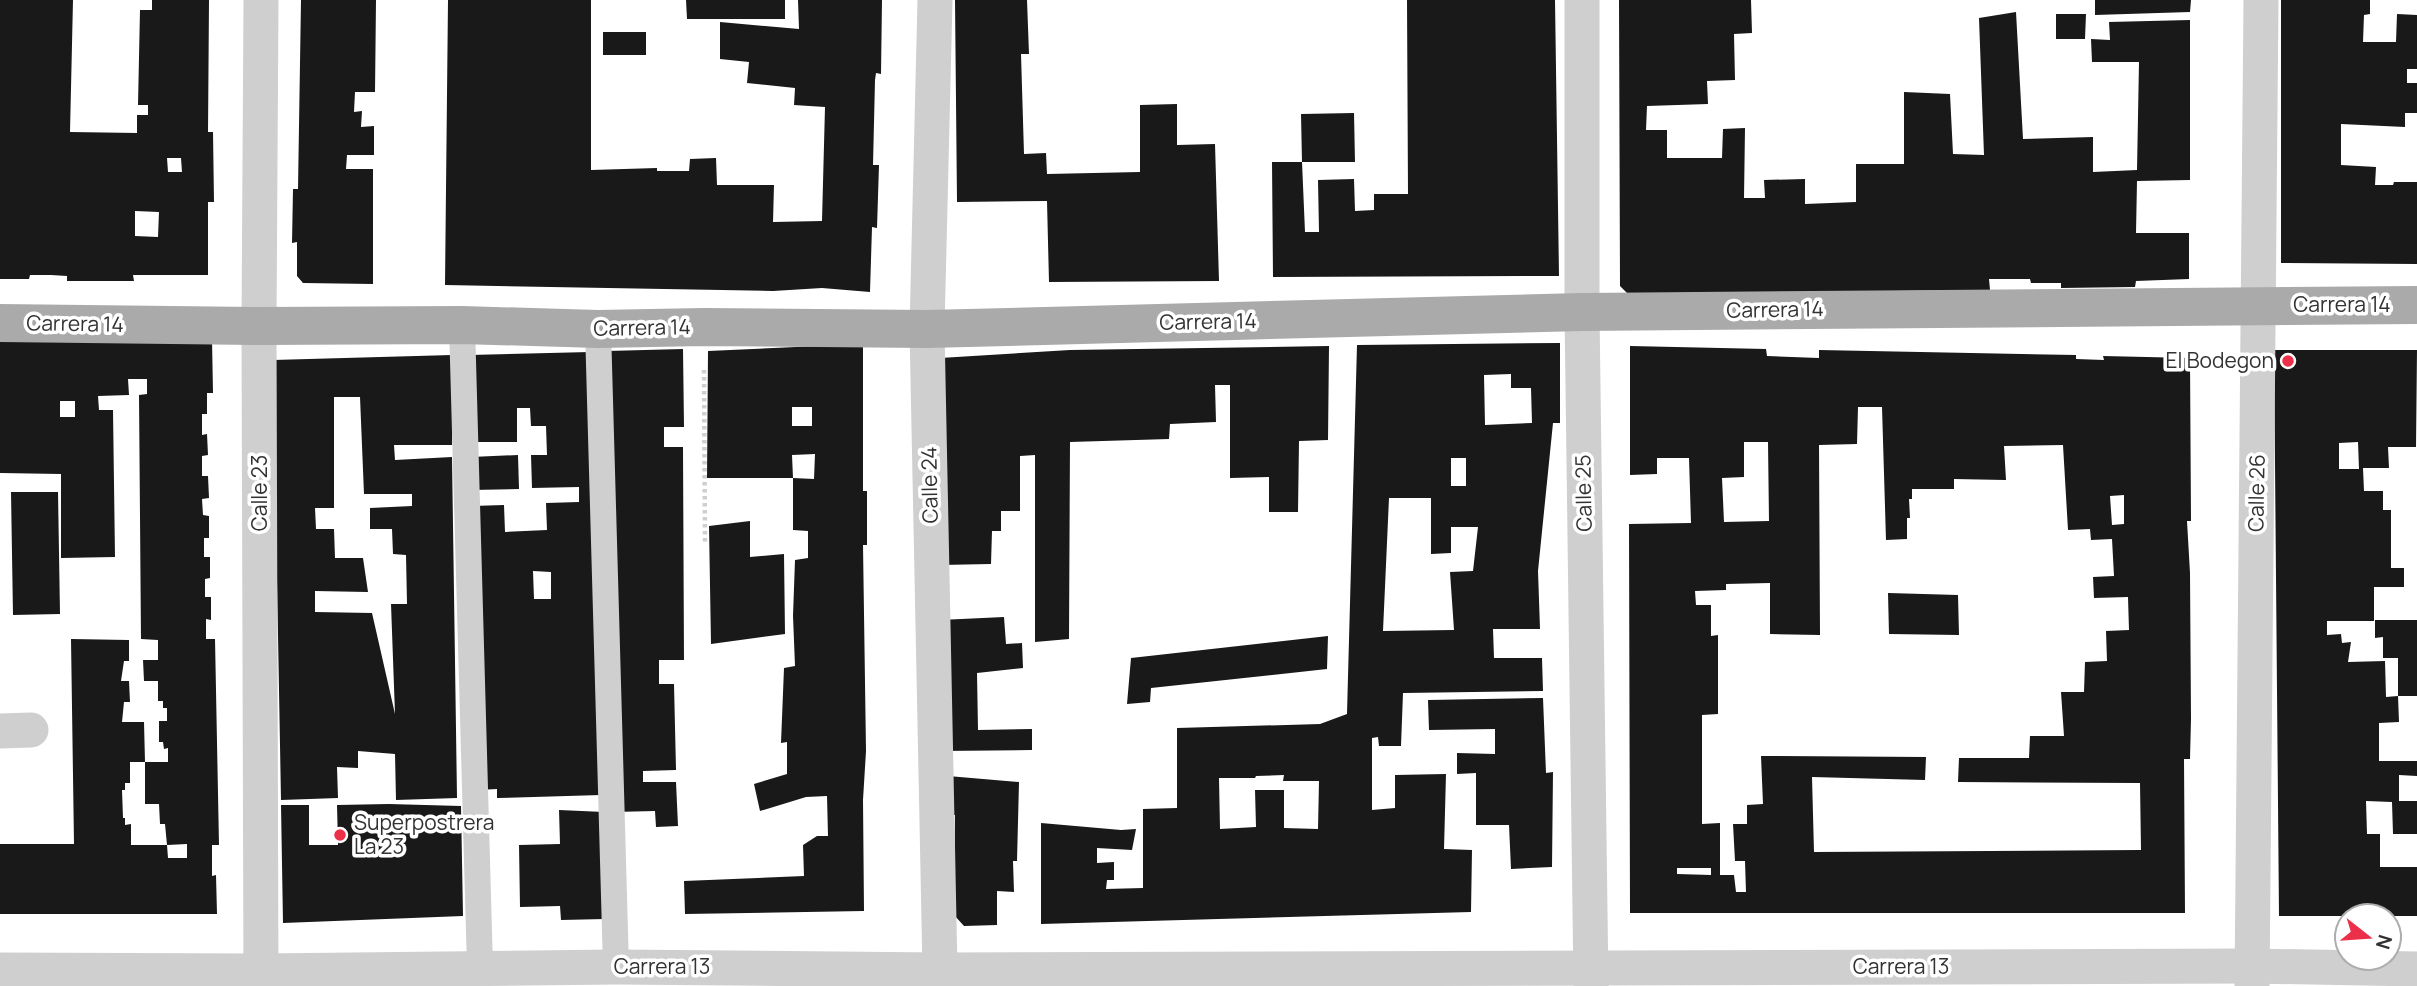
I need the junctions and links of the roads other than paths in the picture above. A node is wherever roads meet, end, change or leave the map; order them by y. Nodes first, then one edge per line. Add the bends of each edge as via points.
1 (261, 0) edge
2 (935, 0) edge
3 (1582, 0) edge
4 (2261, 0) edge
5 (2258, 305) junction
6 (2417, 305) edge
7 (1582, 312) junction
8 (0, 323) edge
9 (462, 325) junction
10 (259, 326) junction
11 (927, 328) junction
12 (598, 329) junction
13 (480, 967) junction
14 (616, 967) junction
15 (2417, 969) edge
16 (0, 970) edge
17 (940, 970) junction
18 (2252, 976) edge
19 (1591, 977) edge
20 (261, 979) edge

1 - 10 street, Calle 23
2 - 11 street, Calle 24
3 - 7 street, Calle 25
4 - 5 street, Calle 26
5 - 6 main road, Carrera 14
5 - 7 main road, Carrera 14
5 - 18 street, Calle 26
7 - 11 main road, Carrera 14
7 - 19 street, Calle 25
8 - 10 main road, Carrera 14
9 - 10 main road, Carrera 14
9 - 12 main road, Carrera 14
9 - 13 street
10 - 20 street, Calle 23
11 - 12 main road, Carrera 14
11 - 17 street, Calle 24
12 - 14 street
13 - 14 street, Carrera 13
13 - 20 street, Carrera 13
14 - 17 street, Carrera 13
15 - 18 street, Carrera 13
16 - 20 street, Carrera 13
17 - 19 street, Carrera 13
18 - 19 street, Carrera 13

